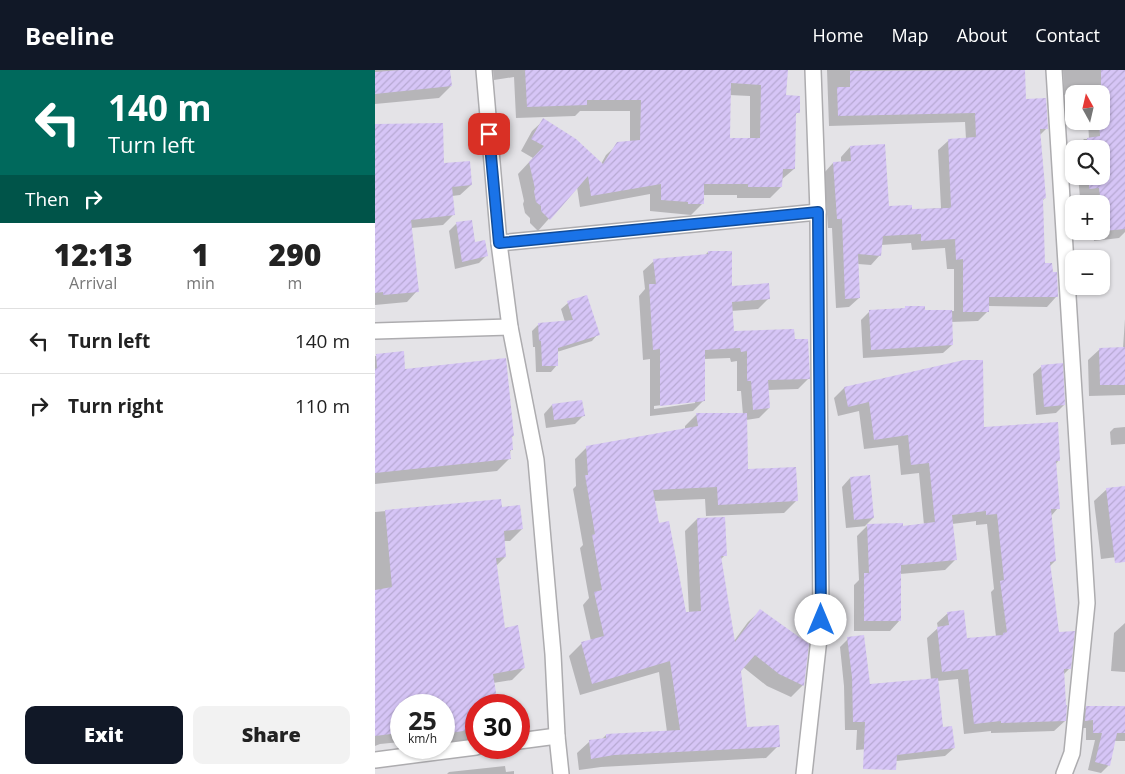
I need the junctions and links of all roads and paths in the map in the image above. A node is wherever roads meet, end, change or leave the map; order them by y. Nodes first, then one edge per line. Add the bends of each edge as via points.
1 (484, 70) edge
2 (813, 70) edge
3 (1054, 70) edge
4 (818, 212) junction
5 (499, 243) junction
6 (509, 326) junction
7 (375, 331) edge
8 (557, 736) junction
9 (530, 740) edge
10 (465, 748) edge
11 (375, 760) edge
12 (561, 774) edge
13 (804, 774) edge
14 (1064, 774) edge

1 - 5 street
2 - 4 street
3 - 14 street via 1087,603 1072,753
4 - 5 street
4 - 13 street via 821,620
5 - 6 street
6 - 7 street
6 - 8 street via 536,460
8 - 9 street
8 - 12 street
10 - 11 street

